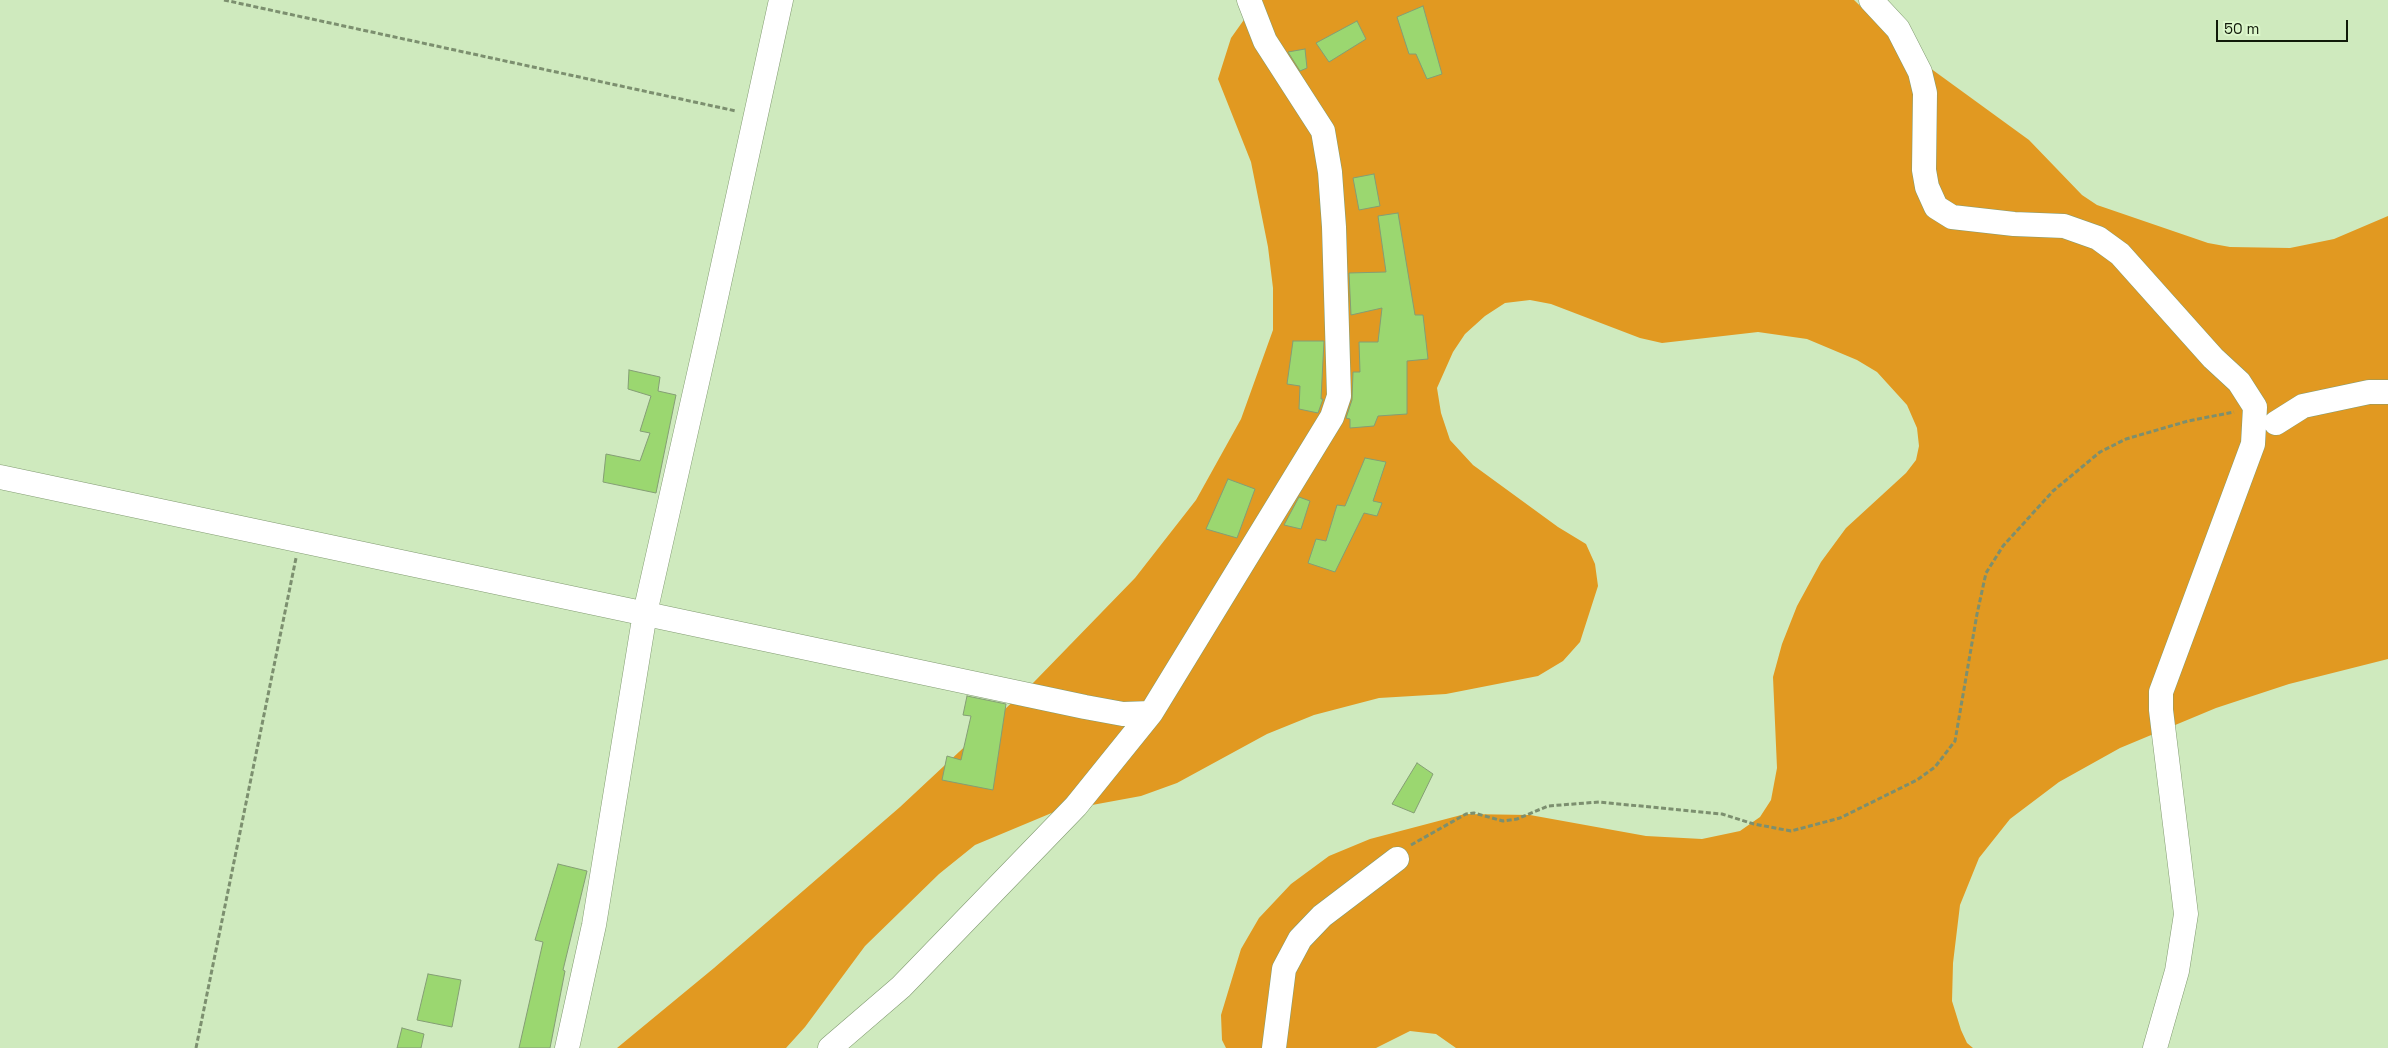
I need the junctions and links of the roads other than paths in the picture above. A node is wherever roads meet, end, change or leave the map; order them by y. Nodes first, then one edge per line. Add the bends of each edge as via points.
1 (781, 0) edge
2 (1249, 0) edge
3 (1872, 0) edge
4 (2388, 392) edge
5 (2276, 423) dead end
6 (0, 477) edge
7 (645, 613) junction
8 (1151, 713) junction
9 (1397, 859) road end
10 (567, 1048) edge
11 (830, 1048) edge
12 (1274, 1048) edge
13 (2154, 1048) edge

1 - 7 street
2 - 8 street via 1265,40 1323,131 1334,227 1339,396 1332,417
3 - 13 street via 1898,29 1920,72 1925,93 1924,170 1936,207 1952,217 2064,226 2098,238 2120,254 2213,358 2239,382 2255,407 2254,444 2161,692 2186,902 2177,971
4 - 5 street via 2368,392 2303,406
6 - 7 street
7 - 8 street via 1123,714
7 - 10 street via 594,925
8 - 11 street via 1076,806 901,988
9 - 12 street via 1322,916 1300,939 1284,968

